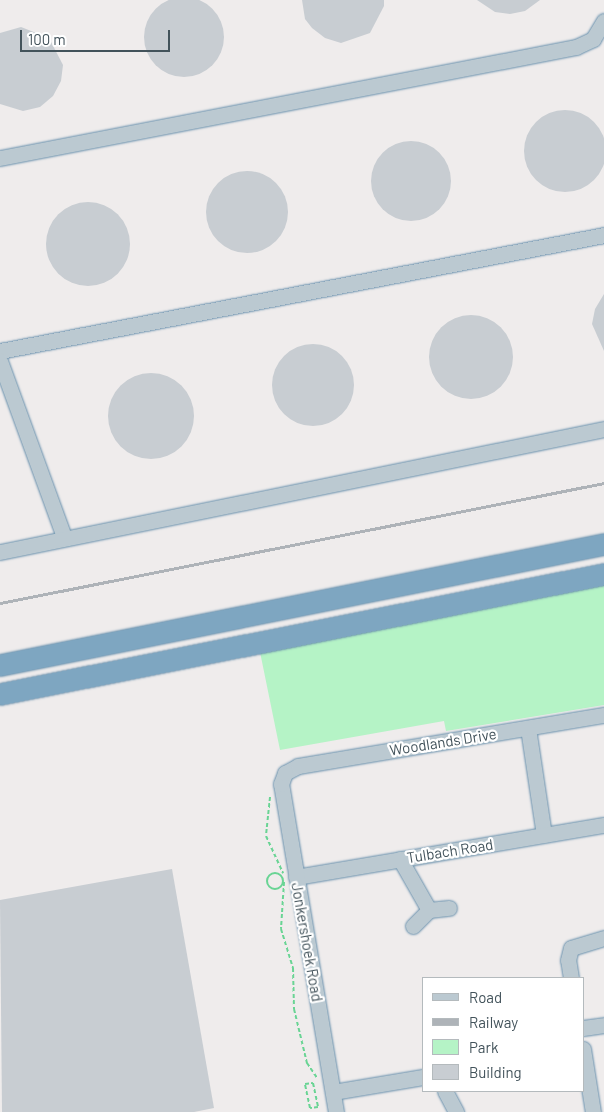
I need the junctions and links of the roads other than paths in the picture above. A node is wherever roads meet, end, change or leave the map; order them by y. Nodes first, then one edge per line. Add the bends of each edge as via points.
1 (604, 20) edge
2 (0, 158) edge
3 (604, 234) edge
4 (0, 351) edge
5 (0, 362) edge
6 (604, 429) edge
7 (64, 538) junction
8 (604, 544) edge
9 (0, 552) edge
10 (604, 574) edge
11 (0, 665) edge
12 (0, 694) edge
13 (604, 715) edge
14 (528, 728) junction
15 (285, 773) joint
16 (604, 825) edge
17 (544, 836) junction
18 (400, 859) junction
19 (296, 877) junction
20 (449, 908) dead end
21 (429, 910) junction
22 (414, 926) dead end
23 (604, 938) edge
24 (571, 977) edge
25 (604, 1025) edge
26 (584, 1028) edge
27 (584, 1054) edge
28 (422, 1077) edge
29 (333, 1092) junction
30 (445, 1092) edge
31 (597, 1108) edge
32 (336, 1112) edge
33 (456, 1112) edge

1 - 2 street via 593,39 576,47
3 - 4 street
5 - 7 street
6 - 7 street
7 - 9 street
8 - 11 highway
10 - 12 highway
13 - 14 street, Woodlands Drive
14 - 15 street, Woodlands Drive via 298,766
14 - 17 street
15 - 19 street, Jonkershoek Road via 281,784
16 - 17 street, Tulbach Road
17 - 18 street, Tulbach Road
18 - 19 street, Tulbach Road
18 - 21 street
19 - 29 street, Jonkershoek Road
20 - 21 street
21 - 22 street
23 - 24 street via 581,942 568,956
25 - 26 street
27 - 31 street
28 - 29 street
29 - 32 street, Jonkershoek Road
30 - 33 street

